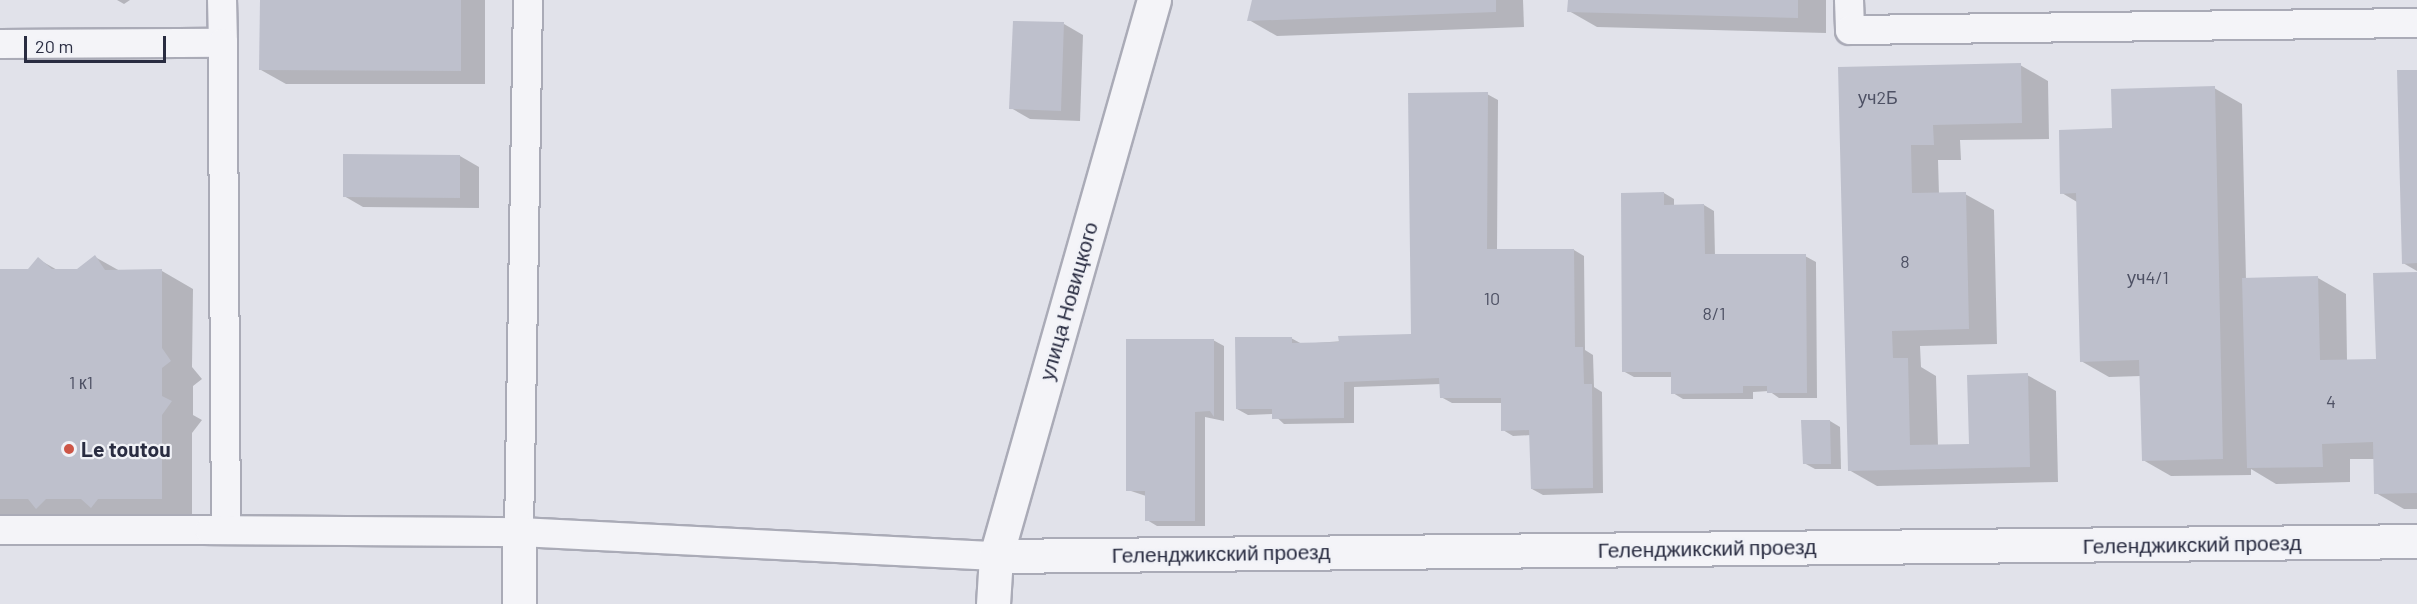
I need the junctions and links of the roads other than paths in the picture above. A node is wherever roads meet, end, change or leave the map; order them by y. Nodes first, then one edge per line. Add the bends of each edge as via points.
1 (222, 0) edge
2 (528, 0) edge
3 (1154, 0) edge
4 (1849, 0) edge
5 (2417, 23) edge
6 (223, 43) junction
7 (0, 44) edge
8 (0, 530) edge
9 (210, 530) junction
10 (519, 532) junction
11 (2417, 541) edge
12 (996, 556) junction
13 (519, 604) edge
14 (993, 604) edge

1 - 6 lane
2 - 10 lane
3 - 12 street, улица Новицкого
4 - 5 lane via 1850,30
6 - 7 lane
6 - 9 lane via 226,530
8 - 9 lane
9 - 10 lane
10 - 12 lane
10 - 13 street
11 - 12 street, Геленджикский проезд
12 - 14 street, улица Новицкого

